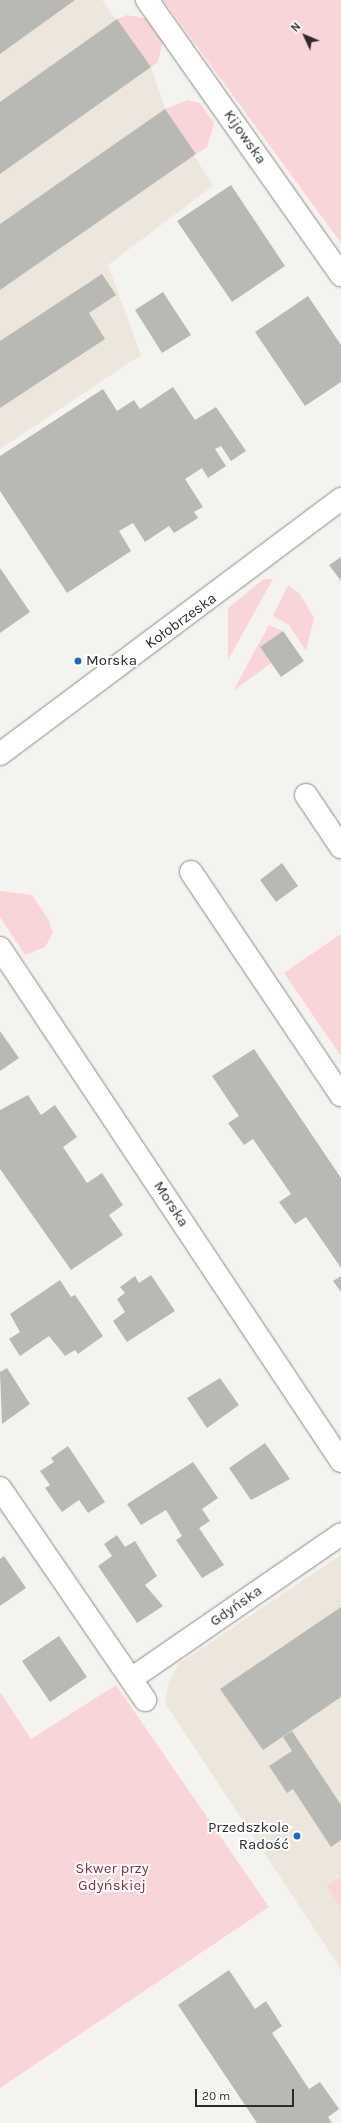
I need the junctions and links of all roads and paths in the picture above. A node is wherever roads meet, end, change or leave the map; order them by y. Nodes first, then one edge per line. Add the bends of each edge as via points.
1 (147, 0) edge
2 (341, 275) edge
3 (341, 499) edge
4 (0, 754) edge
5 (306, 795) dead end
6 (341, 846) edge
7 (191, 872) dead end
8 (0, 948) edge
9 (341, 1095) edge
10 (341, 1461) edge
11 (0, 1488) edge
12 (341, 1534) edge
13 (131, 1679) junction
14 (145, 1700) dead end

1 - 2 street, Kijowska
3 - 4 street, Kołobrzeska via 256,566
5 - 6 street
7 - 9 street
8 - 10 street, Morska
11 - 13 street
12 - 13 street, Gdyńska
13 - 14 street

